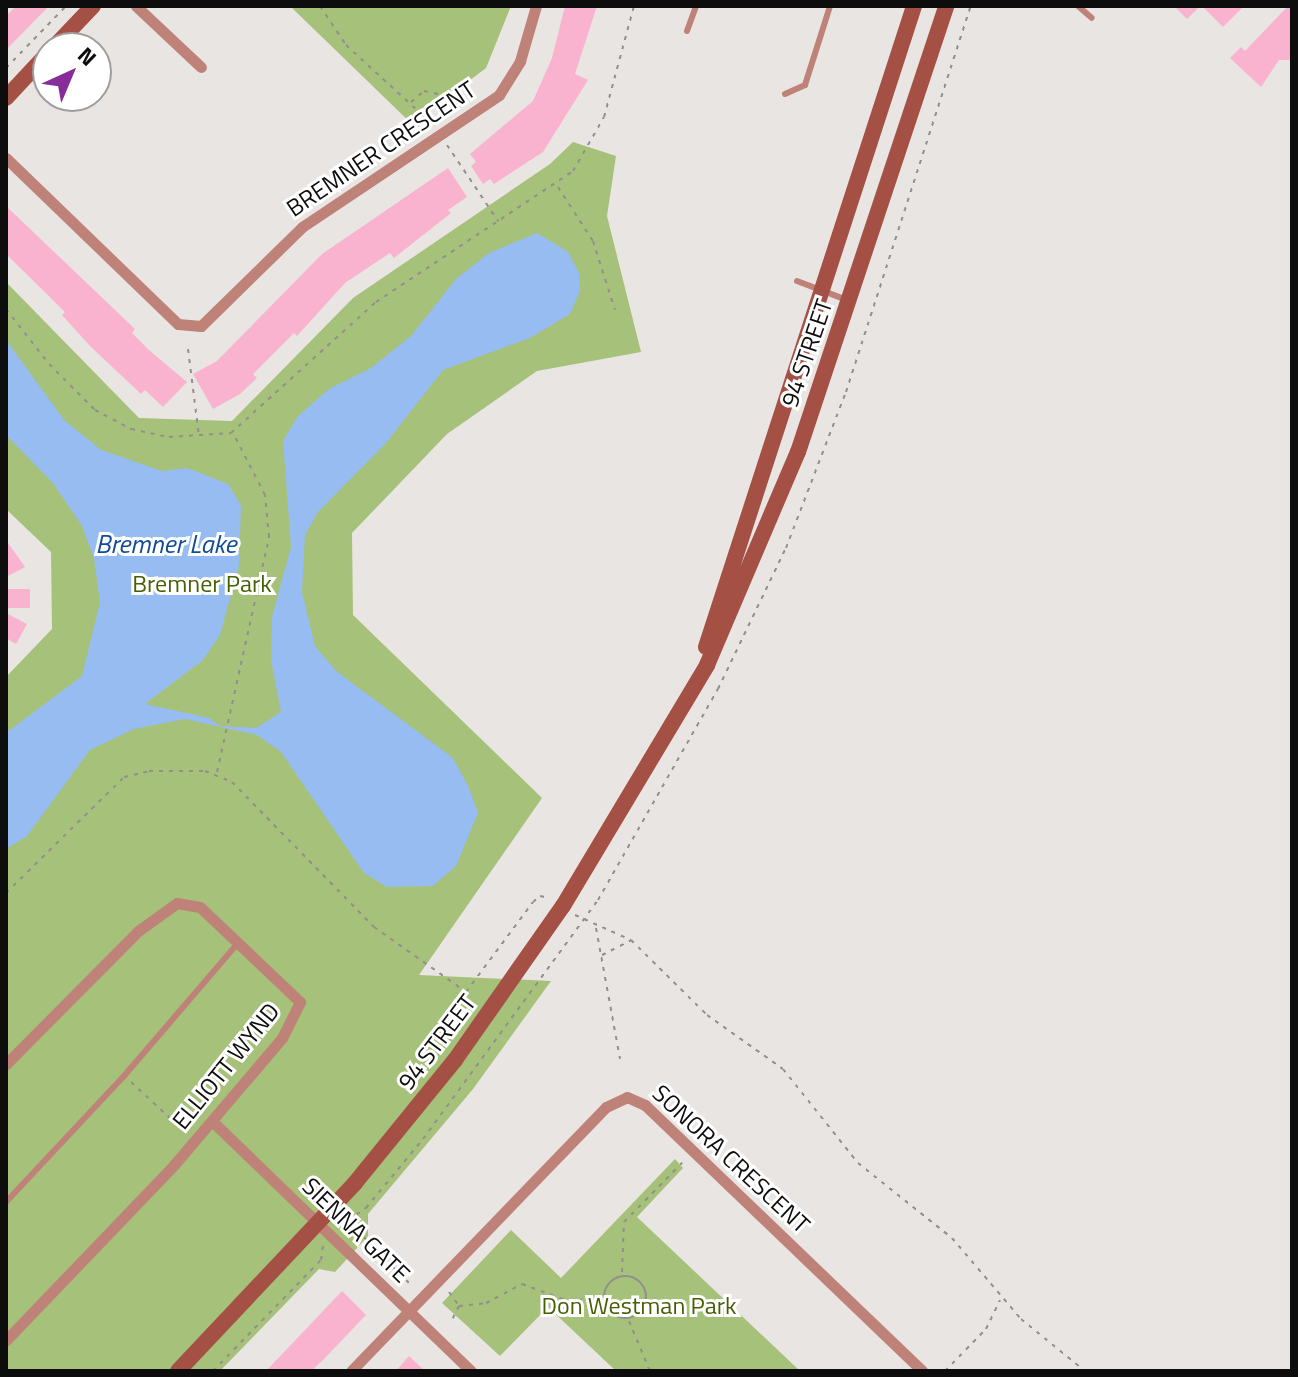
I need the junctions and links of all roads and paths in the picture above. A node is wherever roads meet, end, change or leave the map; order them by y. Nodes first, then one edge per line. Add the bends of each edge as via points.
1 (66, 6) edge
2 (93, 6) edge
3 (136, 6) edge
4 (320, 6) edge
5 (536, 6) edge
6 (634, 6) edge
7 (696, 6) edge
8 (830, 6) edge
9 (914, 6) edge
10 (946, 6) edge
11 (1078, 6) edge
12 (1092, 18) dead end
13 (687, 31) dead end
14 (68, 32) edge
15 (201, 67) dead end
16 (6, 68) edge
17 (32, 70) edge
18 (785, 94) dead end
19 (6, 98) edge
20 (411, 102) junction
21 (454, 105) dead end
22 (430, 122) dead end
23 (449, 148) dead end
24 (6, 158) edge
25 (557, 186) junction
26 (498, 221) junction
27 (797, 281) dead end
28 (823, 290) junction
29 (850, 301) junction
30 (6, 309) edge
31 (615, 310) dead end
32 (188, 349) dead end
33 (233, 432) junction
34 (200, 437) junction
35 (683, 703) junction
36 (217, 773) junction
37 (6, 893) edge
38 (563, 906) junction
39 (596, 927) junction
40 (631, 940) junction
41 (239, 942) junction
42 (601, 956) junction
43 (620, 1059) dead end
44 (6, 1064) edge
45 (124, 1076) junction
46 (212, 1121) junction
47 (194, 1141) junction
48 (682, 1163) dead end
49 (6, 1202) edge
50 (349, 1221) dead end
51 (317, 1224) junction
52 (622, 1273) junction
53 (411, 1285) dead end
54 (449, 1292) dead end
55 (606, 1298) junction
56 (1001, 1298) junction
57 (459, 1306) junction
58 (409, 1312) junction
59 (629, 1321) junction
60 (451, 1322) dead end
61 (6, 1340) edge
62 (178, 1371) edge
63 (351, 1371) edge
64 (471, 1371) edge
65 (650, 1371) edge
66 (922, 1371) edge
67 (945, 1371) edge
68 (1085, 1371) edge

1 - 16 path
2 - 14 main road
3 - 15 street
4 - 20 path via 346,45
5 - 24 street, BREMNER CRESCENT via 515,72 499,95 302,227 201,326 178,324
6 - 25 path via 598,132 582,160
7 - 13 lane
8 - 18 lane via 805,85
9 - 28 main road, 94 STREET
10 - 29 main road, 94 STREET
11 - 12 lane
17 - 19 main road
20 - 21 path via 424,91 448,96
20 - 22 path
23 - 26 path
25 - 26 path
25 - 31 path via 587,229
26 - 33 path via 376,302
27 - 28 lane
28 - 29 lane
28 - 35 main road, 94 STREET
29 - 35 main road, 94 STREET via 745,587
30 - 34 path via 95,410 131,429
32 - 34 path
33 - 34 path
33 - 36 path via 265,495 269,537
35 - 38 main road, 94 STREET
36 - 37 path via 149,771 124,777
36 - 38 path via 232,782 374,927 466,992 536,898 545,895
38 - 39 path
38 - 51 main road, 94 STREET via 455,1060
39 - 40 path
39 - 42 path
40 - 42 path
40 - 56 path via 707,1015 793,1078 841,1146 952,1238
41 - 44 street, ELLIOTT WYND via 190,902 166,907
41 - 45 lane
41 - 46 street, ELLIOTT WYND via 301,1005 282,1038
42 - 43 path
45 - 47 path
45 - 49 lane
46 - 47 street, ELLIOTT WYND
46 - 51 street, SIENNA GATE
47 - 61 street, ELLIOTT WYND
48 - 52 path via 624,1222 619,1242
50 - 53 path
51 - 58 street, SIENNA GATE
51 - 62 main road, 94 STREET
52 - 55 path via 609,1281
52 - 59 path via 636,1278 643,1292 642,1310
54 - 57 path
55 - 57 path via 568,1301 522,1284 486,1303
55 - 59 path via 610,1311
56 - 67 path via 986,1329
56 - 68 path
57 - 60 path
58 - 63 street, SONORA CRESCENT
58 - 64 street, SIENNA GATE
58 - 66 street, SONORA CRESCENT via 606,1107 627,1097 645,1105
59 - 65 path

